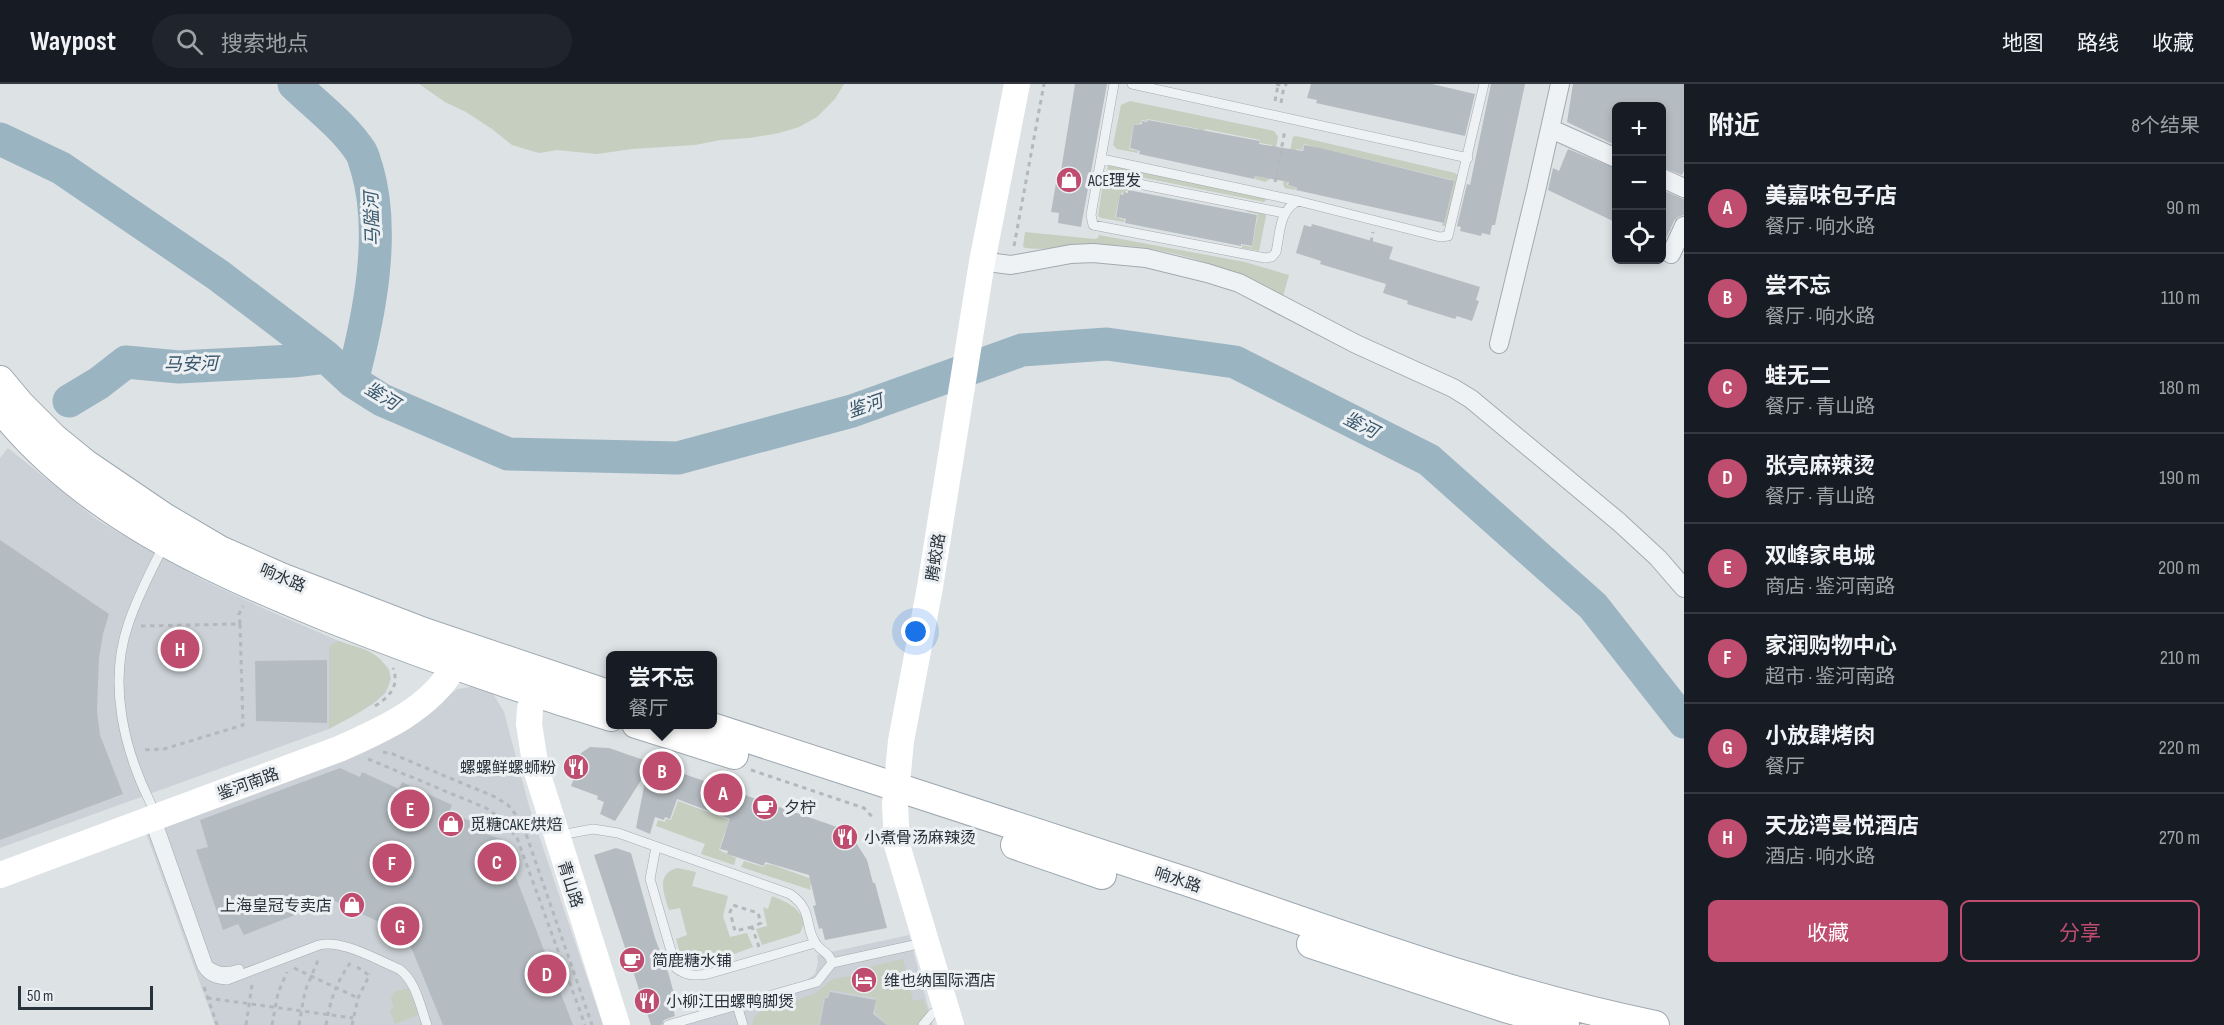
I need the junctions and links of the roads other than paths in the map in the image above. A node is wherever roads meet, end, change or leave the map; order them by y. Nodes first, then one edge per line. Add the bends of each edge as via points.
1 (1017, 84) edge
2 (1027, 84) edge
3 (1114, 84) edge
4 (1132, 84) edge
5 (1484, 84) edge
6 (1560, 84) edge
7 (1551, 129) junction
8 (1612, 156) edge
9 (1468, 158) junction
10 (1102, 159) junction
11 (1099, 176) junction
12 (1666, 180) edge
13 (1684, 188) edge
14 (1298, 201) junction
15 (1284, 213) junction
16 (1684, 225) edge
17 (1671, 254) dead end
18 (1003, 264) junction
19 (983, 296) junction
20 (1499, 344) dead end
21 (5, 403) edge
22 (165, 543) junction
23 (1684, 588) edge
24 (451, 653) junction
25 (545, 685) junction
26 (606, 693) edge
27 (606, 715) edge
28 (653, 729) edge
29 (715, 729) edge
30 (898, 803) junction
31 (152, 814) junction
32 (571, 833) junction
33 (656, 847) junction
34 (0, 859) edge
35 (0, 875) edge
36 (925, 942) junction
37 (815, 943) junction
38 (832, 963) junction
39 (737, 1005) junction
40 (948, 1016) edge
41 (1506, 1016) edge
42 (695, 1021) edge
43 (1627, 1022) edge
44 (427, 1025) edge
45 (432, 1025) edge
46 (617, 1025) edge
47 (635, 1025) edge
48 (668, 1025) edge
49 (743, 1025) edge
50 (923, 1025) edge
51 (965, 1025) edge
52 (1565, 1025) edge
53 (1655, 1025) edge

1 - 19 main road, 腾蛟路
2 - 18 main road, 腾蛟路
3 - 10 lane
4 - 9 lane
5 - 9 lane
6 - 7 street
7 - 8 street
7 - 20 street
9 - 14 lane via 1450,232 1445,238
10 - 11 lane
10 - 14 lane
11 - 15 lane
11 - 15 lane via 1091,215 1098,227 1265,258 1276,252
12 - 13 street
14 - 15 lane
16 - 17 street
18 - 19 main road, 腾蛟路
18 - 23 street via 1071,254 1121,255 1239,283 1471,399 1619,522
19 - 30 main road, 腾蛟路 via 915,746
21 - 22 main road, 响水路 via 39,452 88,493
21 - 24 main road, 响水路 via 95,470 220,550
22 - 24 main road, 响水路 via 251,586
22 - 31 lane via 128,626 121,662 120,709
24 - 25 main road, 响水路
24 - 31 main road, 鉴河南路 via 426,682 387,709 343,732
25 - 26 main road, 响水路
25 - 27 main road, 响水路
25 - 32 main road, 青山路 via 544,739
25 - 46 main road, 青山路 via 529,724 536,768
28 - 30 main road, 响水路
29 - 30 main road, 响水路
30 - 36 main road, 腾蛟路 via 897,845
30 - 41 main road, 响水路
30 - 43 main road, 响水路
30 - 51 main road, 腾蛟路 via 909,820 914,855
31 - 34 main road, 鉴河南路
31 - 35 main road, 鉴河南路
31 - 44 lane via 206,974 227,980 319,945 341,945 406,973
31 - 45 lane via 205,958 214,970 230,972 317,940 341,940 409,969
32 - 33 lane via 593,829 618,833
32 - 47 main road, 青山路
33 - 37 lane via 790,894 805,909
33 - 37 lane via 650,879 676,968 688,975 701,975
36 - 38 lane
36 - 40 main road, 腾蛟路
37 - 38 lane via 830,956
38 - 39 lane via 817,982
39 - 42 lane
39 - 49 lane
40 - 50 lane via 933,1013
41 - 52 main road, 响水路
42 - 48 lane
43 - 53 main road, 响水路

